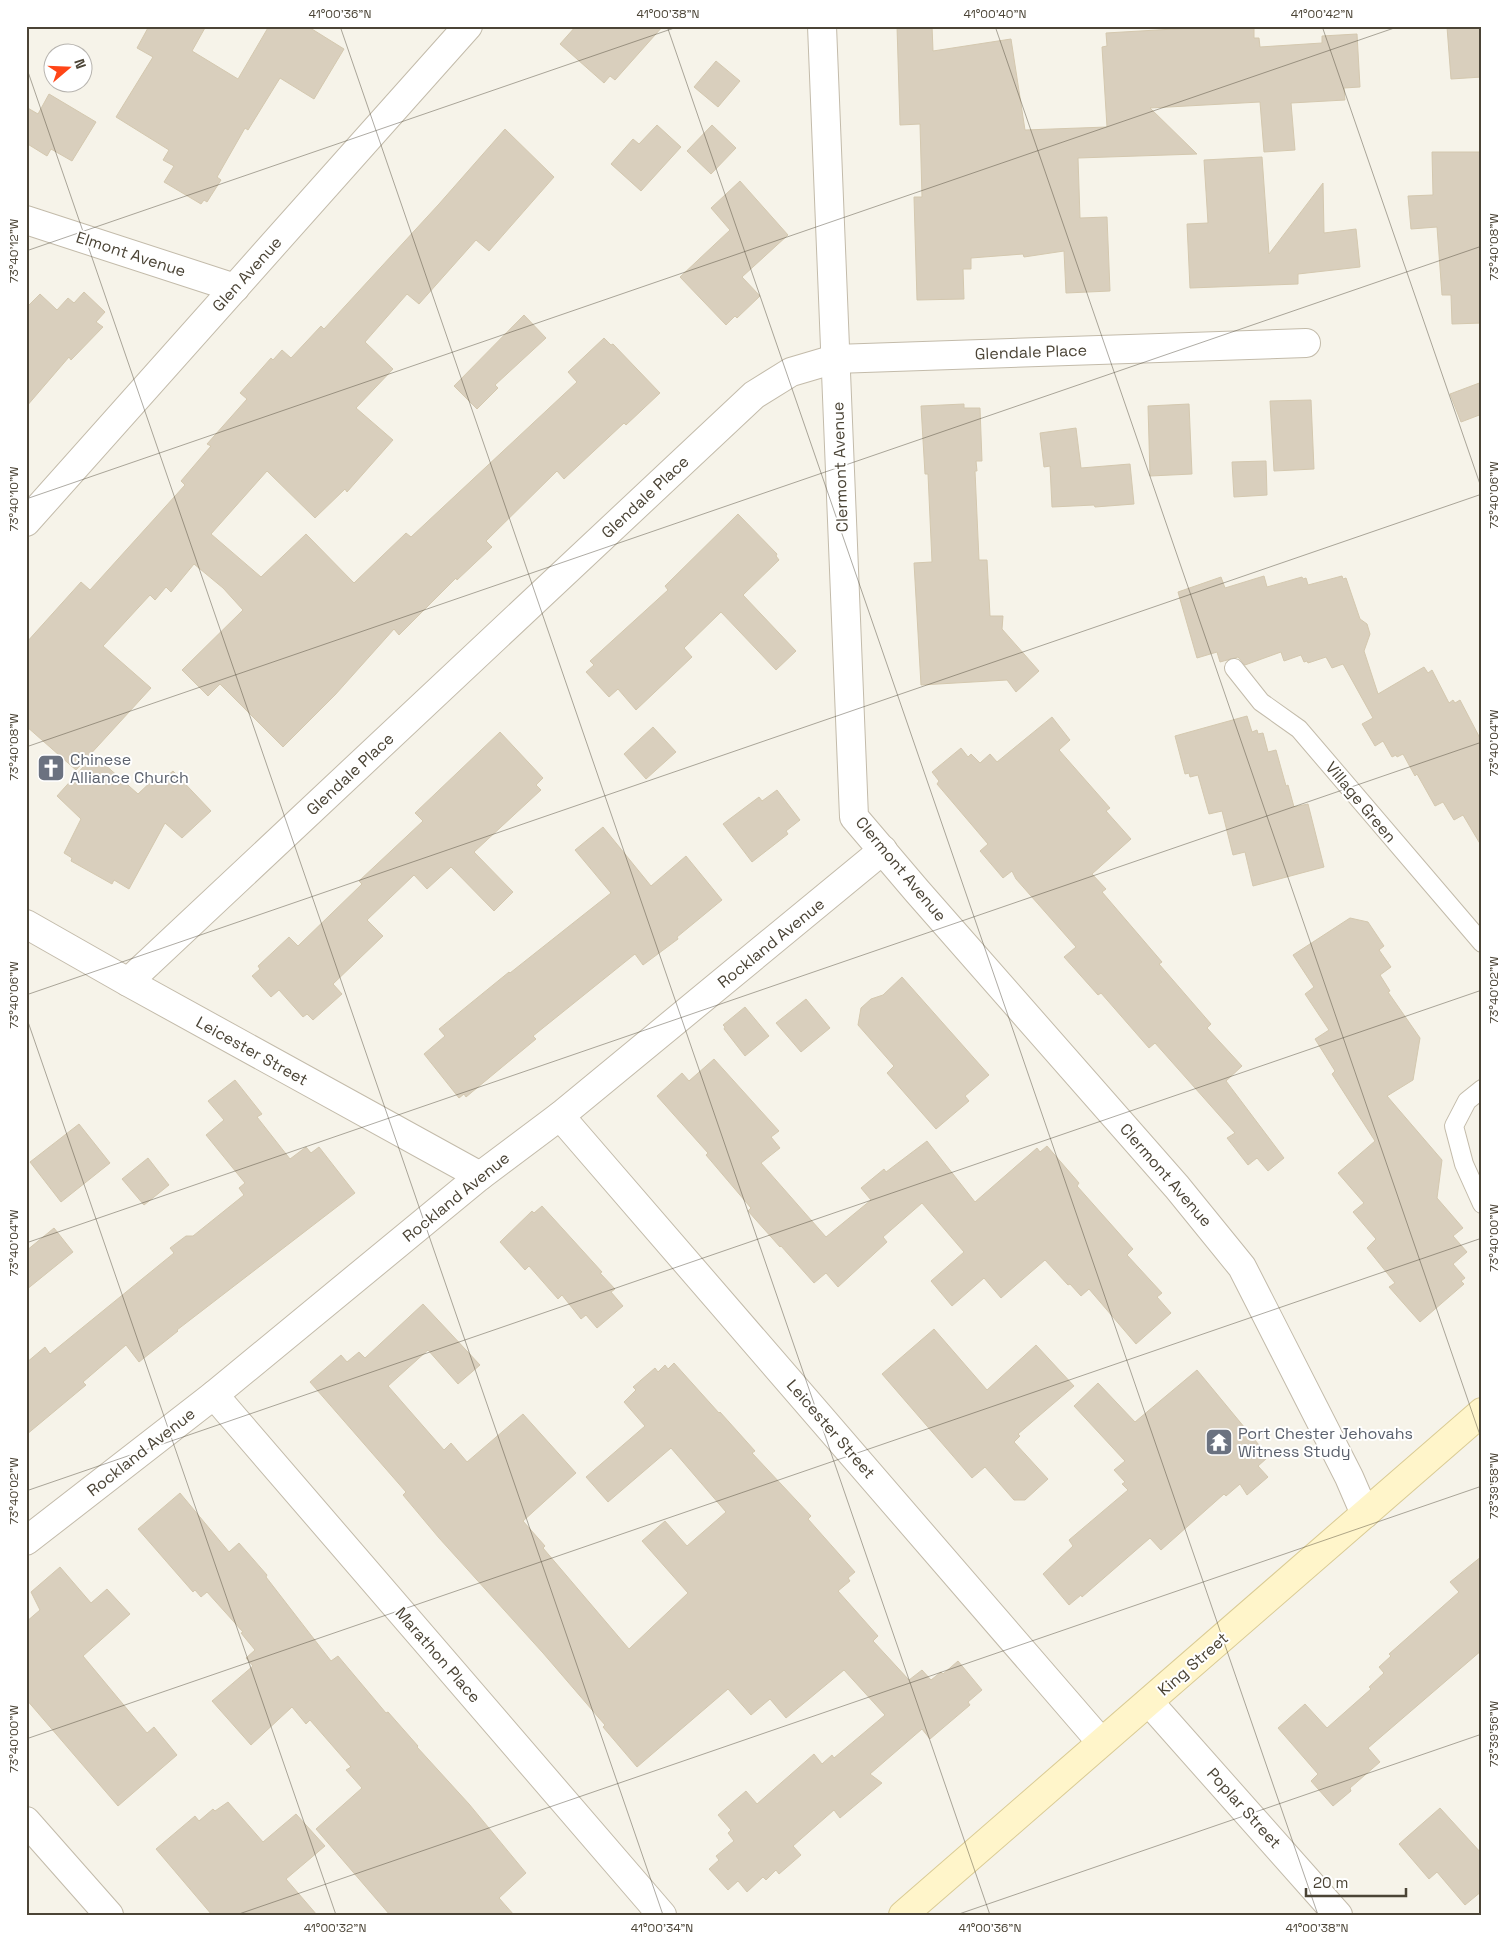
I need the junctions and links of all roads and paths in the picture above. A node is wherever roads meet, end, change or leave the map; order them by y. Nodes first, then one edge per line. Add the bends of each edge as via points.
1 (468, 26) edge
2 (822, 26) edge
3 (26, 220) edge
4 (235, 288) junction
5 (1306, 343) dead end
6 (835, 359) junction
7 (26, 522) edge
8 (1234, 668) dead end
9 (883, 850) junction
10 (26, 924) edge
11 (1482, 942) edge
12 (128, 982) junction
13 (1482, 1089) edge
14 (560, 1116) junction
15 (480, 1176) junction
16 (1482, 1204) edge
17 (214, 1395) junction
18 (1482, 1412) edge
19 (1365, 1514) junction
20 (26, 1541) edge
21 (1149, 1702) junction
22 (1101, 1742) junction
23 (26, 1821) edge
24 (109, 1915) edge
25 (662, 1915) edge
26 (904, 1915) edge
27 (1338, 1915) edge

1 - 4 street, Glen Avenue
2 - 6 street, Clermont Avenue
3 - 4 street, Elmont Avenue
4 - 7 street, Glen Avenue
5 - 6 street, Glendale Place
6 - 9 street, Clermont Avenue via 854,817
6 - 12 street, Glendale Place via 791,372 754,395
8 - 11 lane, Village Green via 1261,702 1299,729
9 - 14 street, Rockland Avenue
9 - 19 street, Clermont Avenue via 1177,1187 1242,1267
10 - 12 street, Leicester Street
12 - 15 street, Leicester Street
13 - 16 lane via 1467,1100 1454,1126 1464,1164
14 - 15 street, Rockland Avenue
14 - 22 street, Leicester Street
15 - 17 street, Rockland Avenue
17 - 20 street, Rockland Avenue
17 - 25 street, Marathon Place
18 - 19 main road, King Street
19 - 21 main road, King Street
21 - 22 main road, King Street
21 - 27 street, Poplar Street
22 - 26 main road, King Street
23 - 24 street

